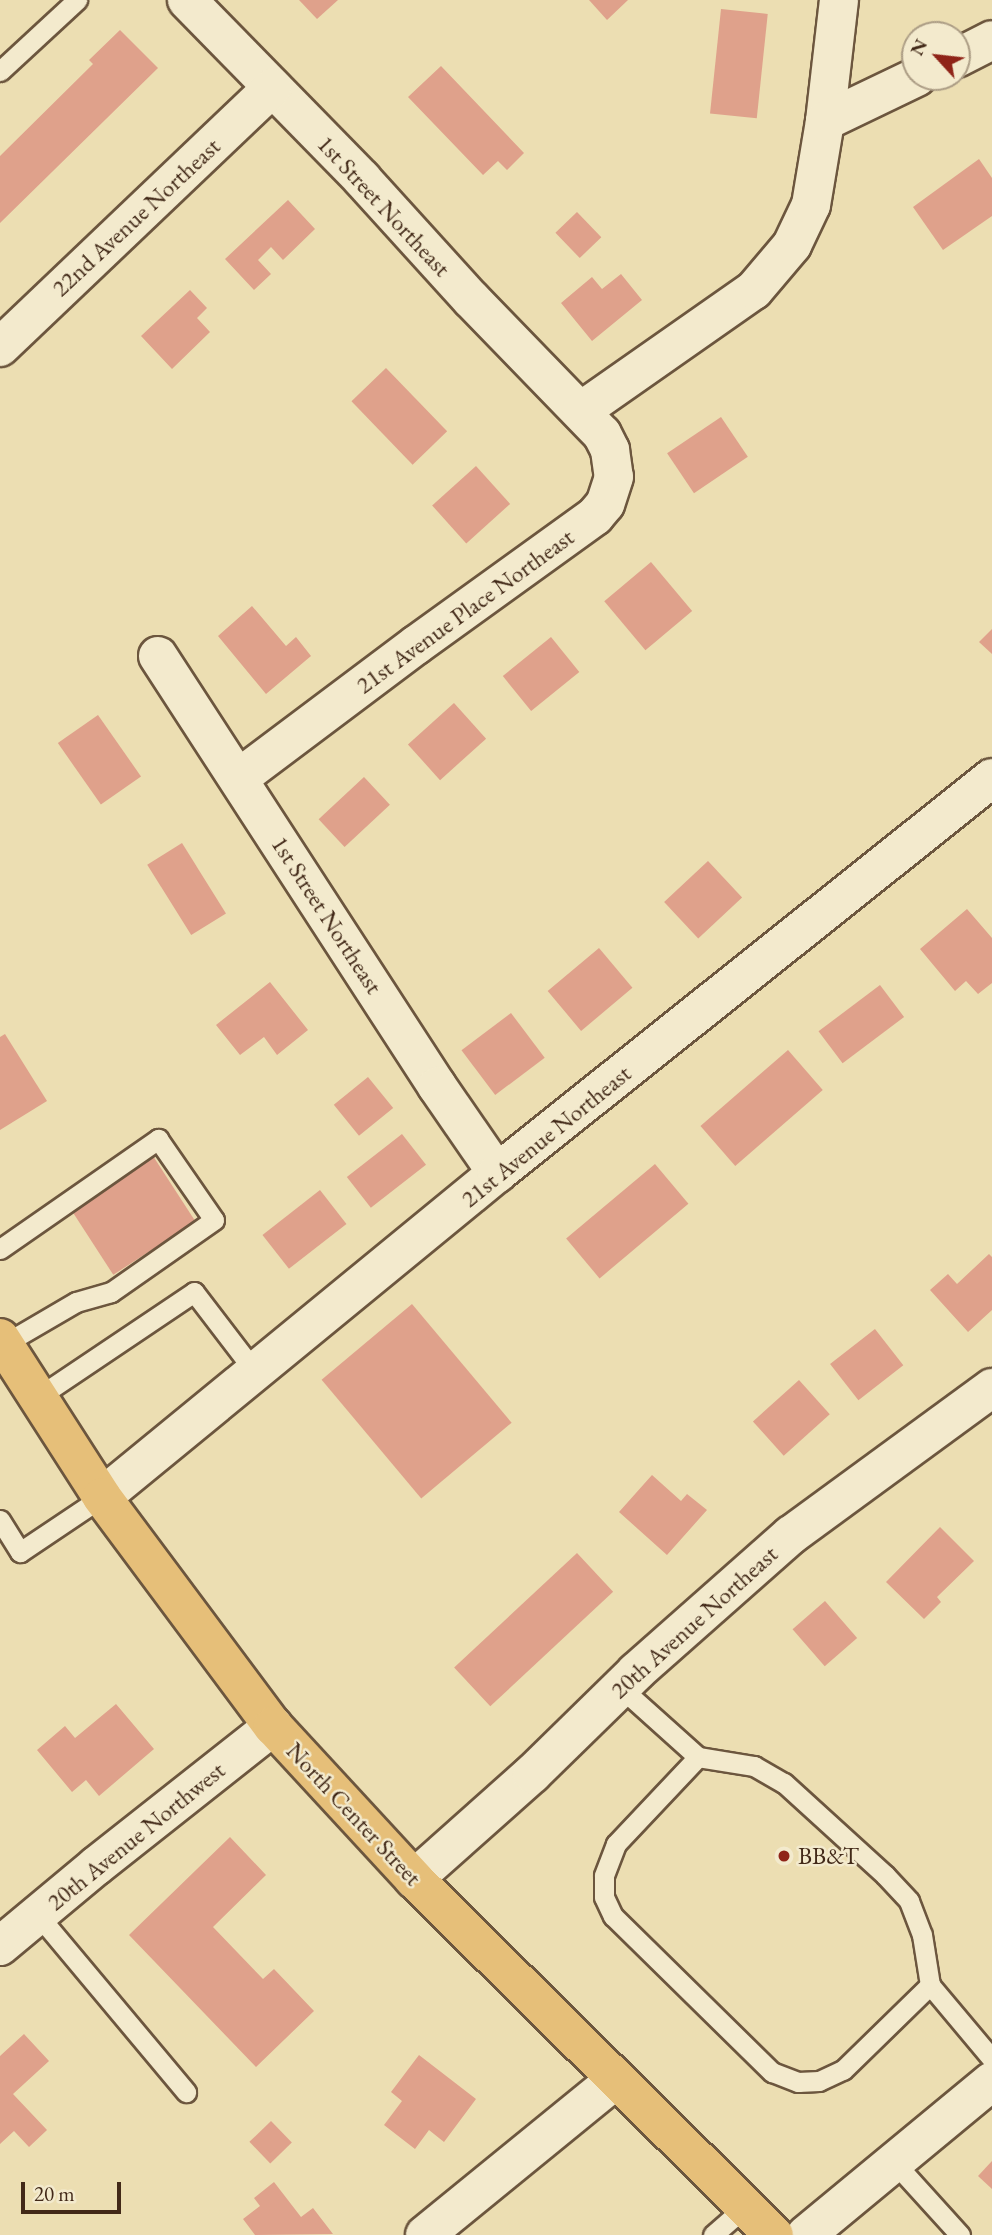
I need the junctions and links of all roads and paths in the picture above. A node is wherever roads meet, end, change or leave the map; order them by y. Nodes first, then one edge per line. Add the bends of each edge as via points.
1 (77, 0) edge
2 (187, 0) edge
3 (839, 0) edge
4 (992, 40) edge
5 (971, 51) edge
6 (0, 71) edge
7 (901, 85) edge
8 (272, 88) junction
9 (825, 121) junction
10 (0, 347) edge
11 (581, 411) junction
12 (158, 656) dead end
13 (239, 778) junction
14 (992, 778) edge
15 (497, 1173) junction
16 (0, 1249) edge
17 (4, 1353) edge
18 (256, 1373) junction
19 (992, 1388) edge
20 (38, 1396) junction
21 (102, 1497) junction
22 (0, 1520) edge
23 (620, 1687) junction
24 (273, 1726) junction
25 (698, 1757) junction
26 (414, 1879) junction
27 (38, 1915) junction
28 (0, 1947) edge
29 (930, 1985) junction
30 (992, 2059) edge
31 (615, 2080) junction
32 (992, 2081) edge
33 (186, 2092) dead end
34 (893, 2161) junction
35 (746, 2207) junction
36 (425, 2235) edge
37 (713, 2235) edge
38 (774, 2235) edge
39 (806, 2235) edge
40 (960, 2235) edge

1 - 6 lane
2 - 8 street, 1st Street Northeast
3 - 9 street
4 - 5 street
7 - 9 street
8 - 10 street, 22nd Avenue Northeast
8 - 11 street, 1st Street Northeast
9 - 11 street via 811,205 775,268 754,290
11 - 13 street, 21st Avenue Place Northeast via 610,450 614,477 596,516
12 - 13 street, 1st Street Northeast
13 - 15 street, 1st Street Northeast
14 - 15 street, 21st Avenue Northeast
15 - 18 street, 21st Avenue Northeast
16 - 17 lane via 158,1139 214,1220 111,1292 76,1303
17 - 20 main road, North Center Street
18 - 20 lane via 194,1292
18 - 21 street, 21st Avenue Northeast
19 - 23 street, 20th Avenue Northeast via 791,1535
20 - 21 main road, North Center Street
21 - 22 lane via 20,1552
21 - 24 main road, North Center Street
23 - 25 lane
23 - 26 street, 20th Avenue Northeast via 532,1774
24 - 26 main road, North Center Street
24 - 27 street, 20th Avenue Northwest
25 - 29 lane via 754,1766 784,1783 885,1875 909,1901 922,1935
25 - 29 lane via 616,1844 604,1876 604,1897 613,1916 696,1998 772,2072 797,2082 818,2081 843,2070
26 - 31 main road, North Center Street
27 - 28 street, 20th Avenue Northwest
27 - 33 lane
29 - 30 lane
31 - 35 main road, North Center Street
31 - 36 street
32 - 34 street
34 - 39 street
34 - 40 lane
35 - 37 lane
35 - 38 main road, North Center Street

